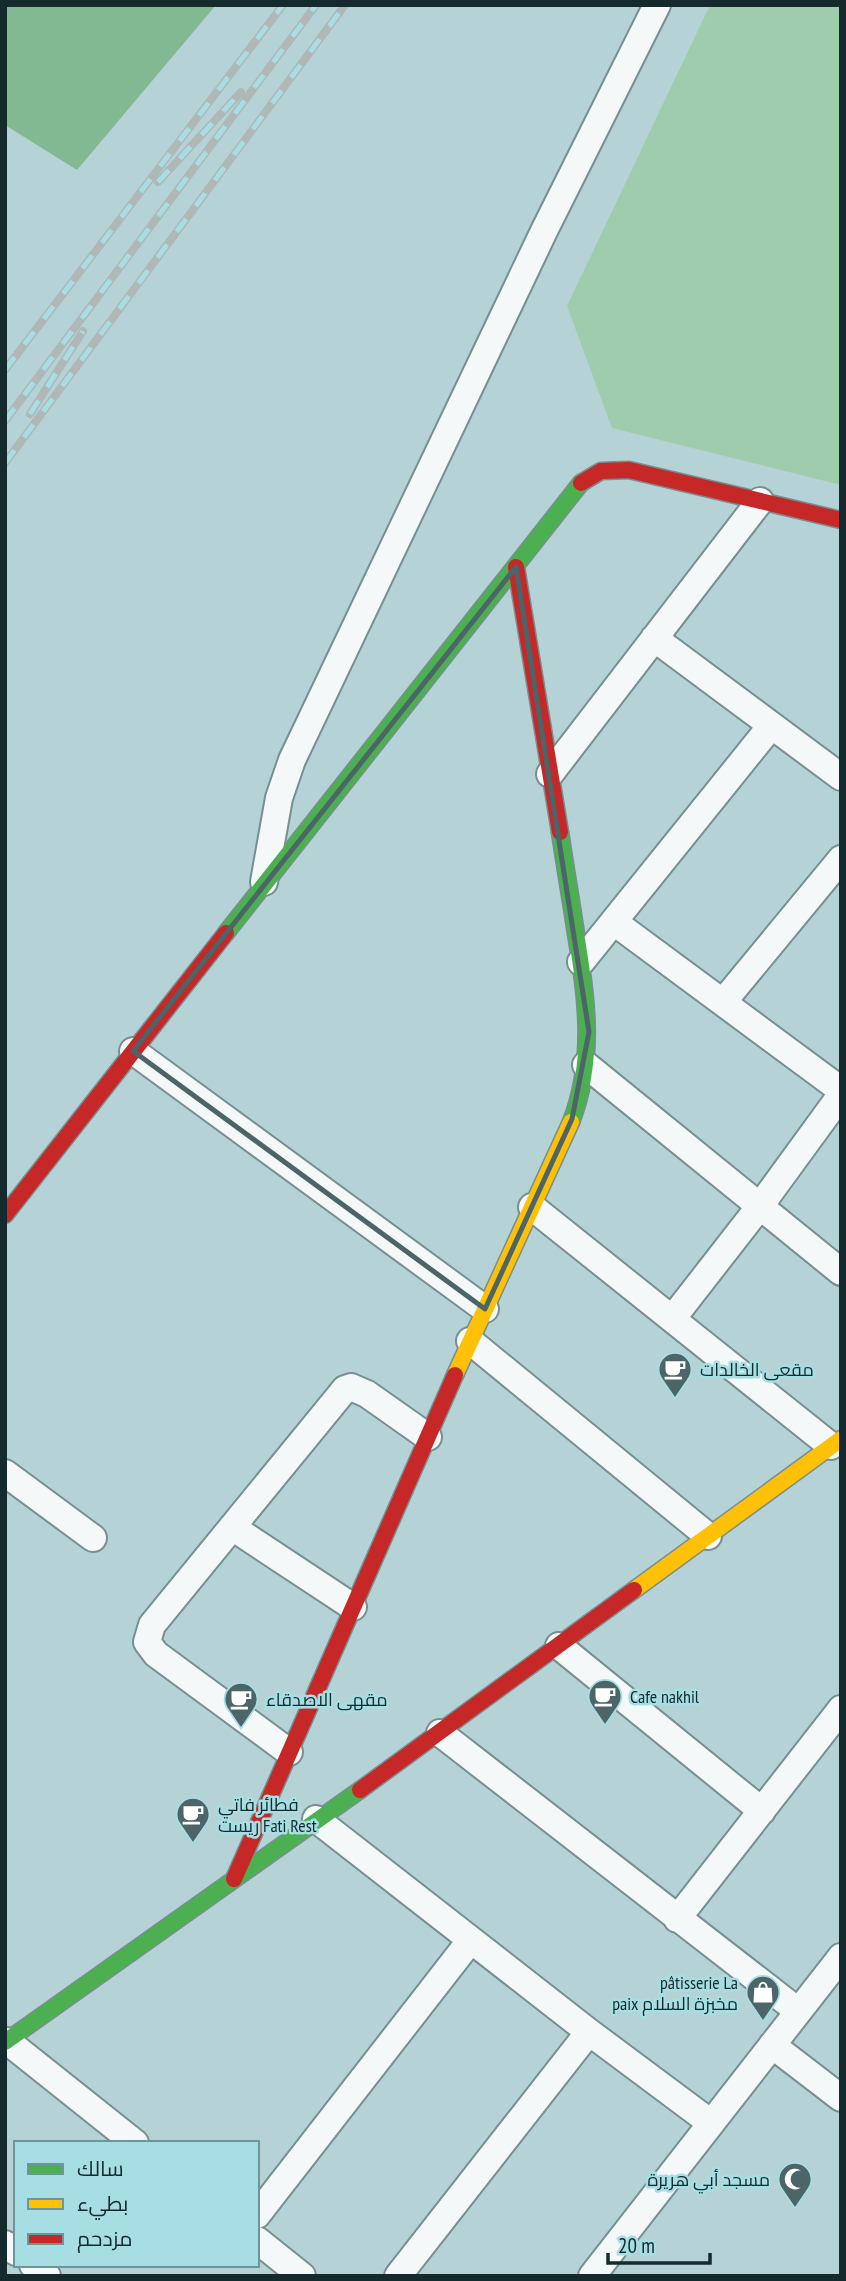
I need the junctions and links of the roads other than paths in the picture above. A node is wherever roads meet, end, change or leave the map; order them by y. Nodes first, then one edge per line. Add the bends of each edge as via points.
1 (657, 5) edge
2 (760, 501) junction
3 (841, 520) edge
4 (516, 567) junction
5 (654, 638) junction
6 (771, 726) junction
7 (550, 774) junction
8 (841, 777) edge
9 (841, 859) edge
10 (264, 883) junction
11 (614, 922) junction
12 (581, 962) junction
13 (723, 1002) junction
14 (133, 1051) junction
15 (586, 1065) junction
16 (841, 1090) edge
17 (841, 1096) edge
18 (760, 1206) junction
19 (532, 1207) junction
20 (5, 1214) edge
21 (841, 1272) edge
22 (485, 1309) junction
23 (672, 1319) junction
24 (470, 1341) junction
25 (428, 1437) junction
26 (836, 1442) edge
27 (5, 1473) edge
28 (232, 1527) junction
29 (708, 1536) junction
30 (93, 1538) dead end
31 (353, 1607) junction
32 (559, 1646) junction
33 (836, 1726) edge
34 (440, 1733) junction
35 (289, 1752) junction
36 (762, 1811) junction
37 (316, 1819) junction
38 (234, 1879) junction
39 (677, 1919) junction
40 (470, 1941) junction
41 (841, 1957) edge
42 (798, 2011) junction
43 (589, 2032) junction
44 (6, 2041) edge
45 (772, 2045) junction
46 (841, 2098) edge
47 (711, 2123) junction
48 (132, 2141) edge
49 (259, 2212) edge
50 (259, 2242) edge
51 (302, 2276) edge
52 (398, 2276) edge
53 (592, 2276) edge

1 - 10 street via 292,760 279,798
2 - 3 street
2 - 4 street via 629,470 598,471 578,485
2 - 5 street
4 - 7 street
4 - 10 street
5 - 6 street
5 - 7 street
6 - 8 street
6 - 11 street
7 - 12 street
9 - 13 street
10 - 14 street
11 - 12 street
11 - 13 street
12 - 15 street via 589,1032
13 - 16 street
14 - 20 street
14 - 22 street
15 - 18 street
15 - 19 street via 572,1119
17 - 18 street
18 - 21 street
18 - 23 street
19 - 22 street
19 - 23 street
22 - 24 street
23 - 26 street
24 - 25 street
24 - 29 street
25 - 28 street via 368,1394 345,1389
25 - 31 street
26 - 29 street
27 - 30 street
28 - 31 street
28 - 35 street via 152,1625 147,1642 156,1654
29 - 32 street
31 - 35 street
32 - 34 street
32 - 36 street
33 - 36 street
34 - 37 street
34 - 39 street
35 - 38 street
36 - 39 street
37 - 38 street
37 - 40 street
38 - 44 street
39 - 42 street
40 - 43 street
40 - 49 street
41 - 42 street
42 - 45 street
43 - 47 street
43 - 52 street
44 - 48 street
45 - 46 street
45 - 47 street
47 - 53 street
50 - 51 street

